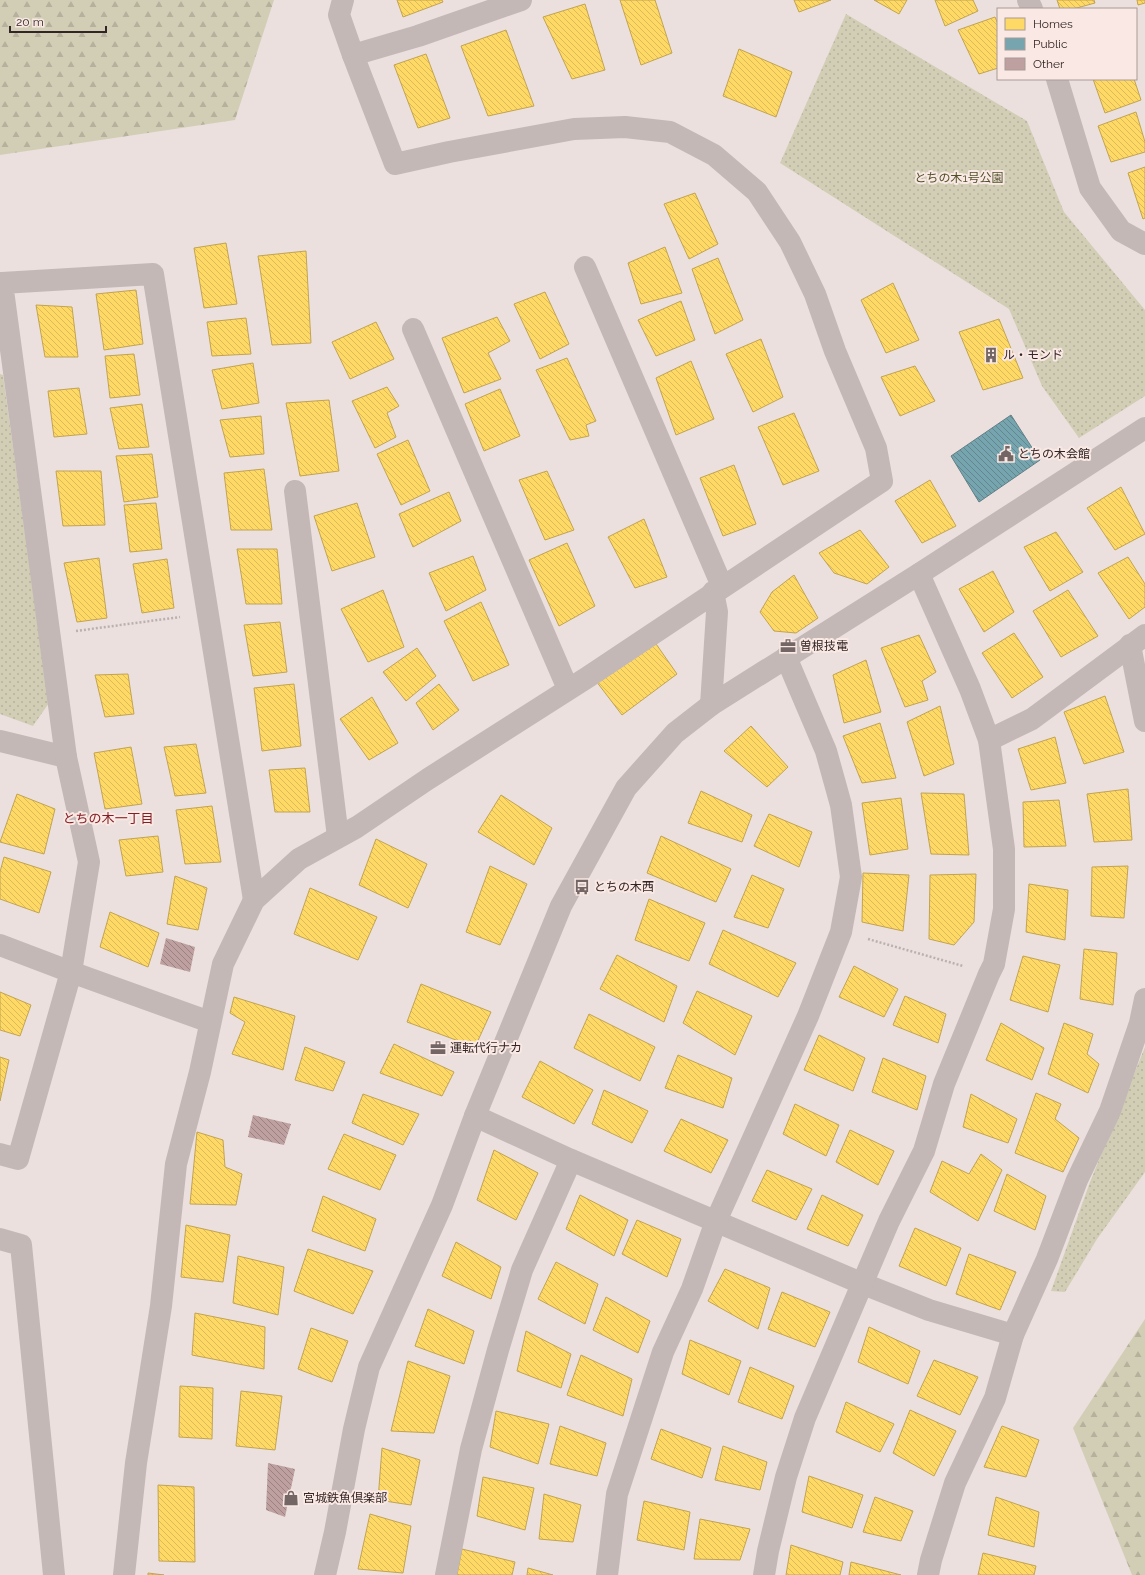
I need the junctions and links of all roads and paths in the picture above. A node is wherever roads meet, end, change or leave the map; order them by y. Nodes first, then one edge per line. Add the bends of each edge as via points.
1 (343, 0) edge
2 (521, 0) edge
3 (353, 55) junction
4 (1057, 80) edge
5 (1145, 244) edge
6 (586, 267) dead end
7 (413, 329) dead end
8 (1145, 428) edge
9 (295, 491) dead end
10 (919, 574) junction
11 (718, 589) junction
12 (208, 614) junction
13 (50, 634) junction
14 (1137, 640) edge
15 (786, 657) junction
16 (568, 689) junction
17 (711, 705) junction
18 (1145, 721) edge
19 (989, 740) junction
20 (0, 741) edge
21 (66, 757) junction
22 (338, 837) junction
23 (254, 900) junction
24 (840, 932) junction
25 (0, 945) edge
26 (71, 972) junction
27 (989, 974) junction
28 (1145, 999) edge
29 (210, 1022) junction
30 (475, 1116) junction
31 (0, 1154) edge
32 (571, 1160) junction
33 (716, 1221) junction
34 (0, 1239) edge
35 (861, 1283) junction
36 (1013, 1335) junction
37 (54, 1575) edge
38 (124, 1575) edge
39 (325, 1575) edge
40 (446, 1575) edge
41 (607, 1575) edge
42 (764, 1575) edge
43 (928, 1575) edge

1 - 3 street via 339,15
2 - 3 street via 418,36
3 - 11 street via 395,164 574,129 625,127 670,132 714,155 757,192 790,242 815,294 835,351 876,448 882,481
4 - 5 street via 1090,188 1121,231
6 - 11 street
7 - 16 street
8 - 10 street
9 - 22 street
10 - 15 street
10 - 19 street via 970,689
11 - 16 street
11 - 17 street
12 - 13 path
12 - 13 street via 153,274 2,283
12 - 23 street
13 - 21 street
14 - 18 street
14 - 19 street via 1032,719
15 - 17 street
15 - 24 street via 826,751 841,805 851,877
16 - 22 street
17 - 30 street via 675,733 626,788 561,906
19 - 27 street via 1004,849 1004,909 994,964
20 - 21 street
21 - 26 street via 89,862
22 - 23 street via 299,859
23 - 29 street via 222,964
24 - 27 path
24 - 33 street via 794,1050
25 - 26 street
26 - 29 street
26 - 31 street via 18,1159
27 - 35 street via 944,1084 924,1151
28 - 36 street via 1140,1022 1110,1111 1077,1180
29 - 38 street via 176,1164 161,1306 136,1463
30 - 32 street
30 - 39 street via 442,1205 369,1367
32 - 33 street
32 - 40 street via 522,1270 471,1449
33 - 35 street
33 - 41 street via 692,1289 663,1352 617,1494
34 - 37 street via 21,1244
35 - 36 street via 928,1310
35 - 42 street via 805,1418 786,1477
36 - 43 street via 995,1398 955,1483

